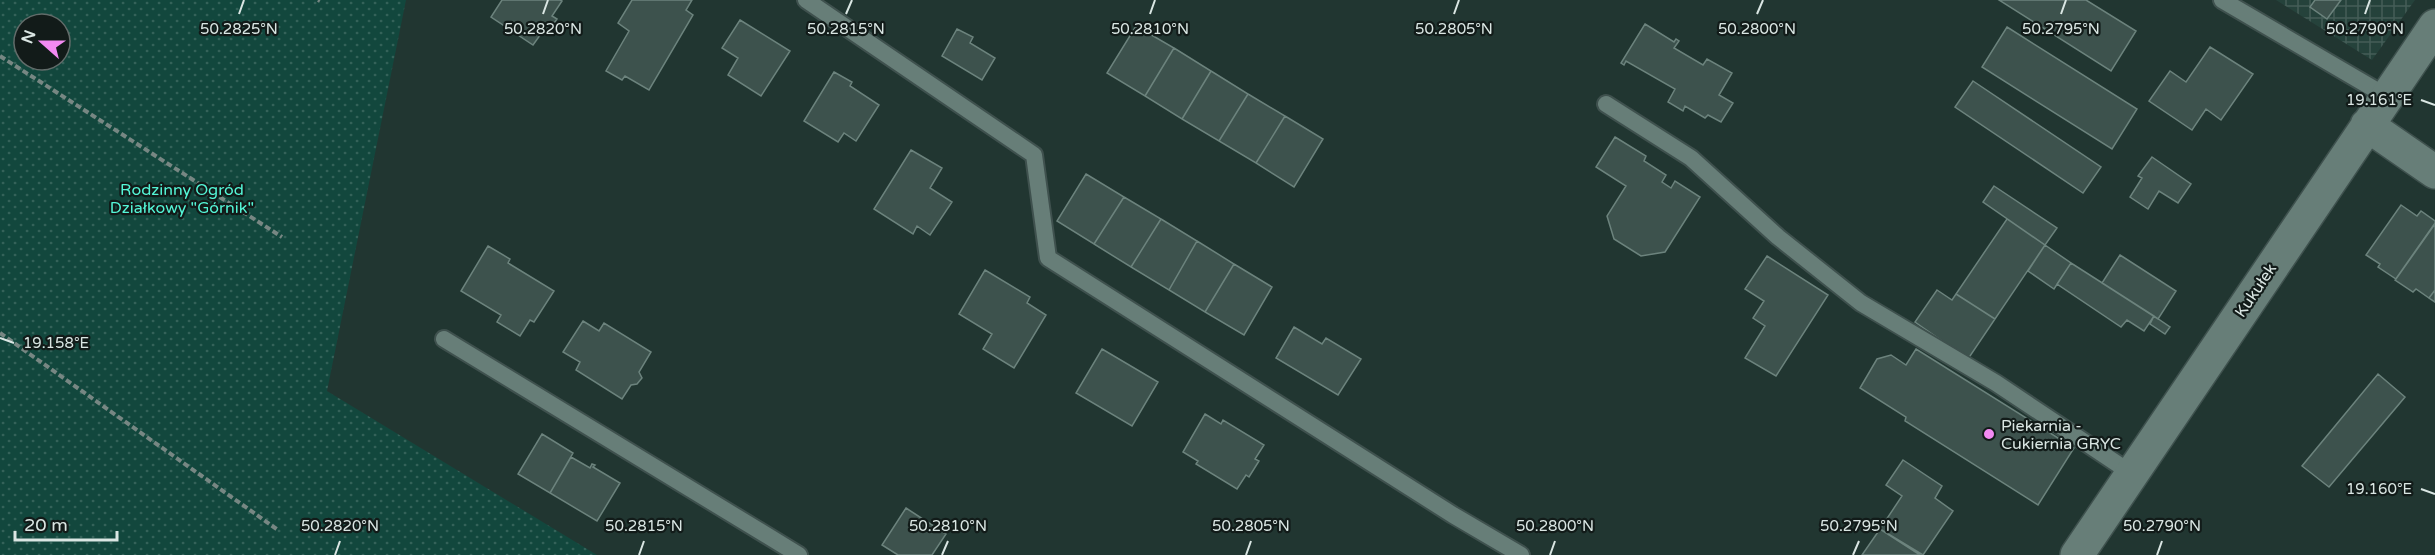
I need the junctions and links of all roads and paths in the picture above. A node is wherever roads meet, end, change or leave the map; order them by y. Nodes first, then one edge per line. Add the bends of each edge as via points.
1 (806, 0) edge
2 (2233, 2) edge
3 (2435, 26) edge
4 (0, 56) edge
5 (2386, 96) junction
6 (1606, 104) dead end
7 (2367, 125) junction
8 (2435, 172) edge
9 (282, 237) dead end
10 (0, 333) edge
11 (444, 339) dead end
12 (2131, 473) junction
13 (278, 530) dead end
14 (799, 555) edge
15 (1521, 555) edge
16 (2077, 555) edge

1 - 15 lane via 1034,155 1048,258
2 - 5 lane
3 - 5 street, Kukułek
4 - 9 path
5 - 7 street, Kukułek
6 - 12 lane via 1691,158 1778,237 1861,303 1996,383
7 - 8 street
7 - 12 street, Kukułek
10 - 13 path
11 - 14 lane
12 - 16 street, Kukułek

